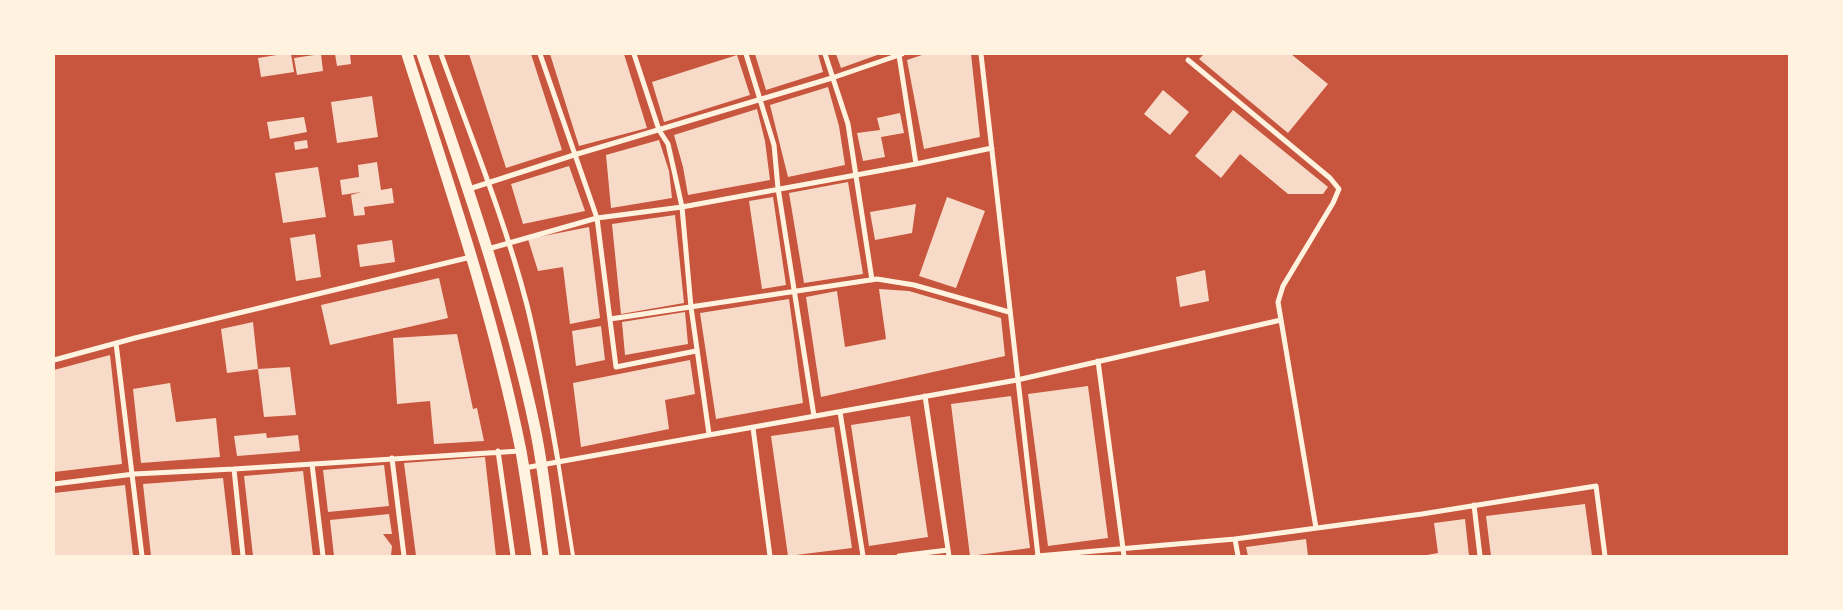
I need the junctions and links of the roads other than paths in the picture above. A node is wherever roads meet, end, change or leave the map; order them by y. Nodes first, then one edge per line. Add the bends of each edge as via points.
1 (407, 54) edge
2 (412, 54) edge
3 (422, 54) edge
4 (441, 54) edge
5 (540, 54) edge
6 (634, 54) edge
7 (746, 54) edge
8 (825, 54) edge
9 (900, 54) edge
10 (980, 54) edge
11 (1188, 60) dead end
12 (832, 78) junction
13 (761, 98) junction
14 (660, 130) junction
15 (992, 148) junction
16 (574, 155) junction
17 (916, 164) junction
18 (856, 174) junction
19 (488, 184) junction
20 (778, 188) junction
21 (468, 190) junction
22 (682, 207) junction
23 (597, 218) junction
24 (508, 244) junction
25 (487, 250) junction
26 (471, 257) junction
27 (872, 280) junction
28 (795, 290) junction
29 (691, 307) junction
30 (1009, 312) junction
31 (610, 319) junction
32 (1281, 320) junction
33 (116, 343) junction
34 (696, 351) junction
35 (54, 360) edge
36 (1098, 361) junction
37 (1017, 380) junction
38 (925, 396) junction
39 (840, 412) junction
40 (814, 416) junction
41 (753, 428) junction
42 (709, 434) junction
43 (498, 451) junction
44 (520, 451) junction
45 (392, 458) junction
46 (558, 461) junction
47 (312, 464) junction
48 (541, 464) junction
49 (524, 468) junction
50 (234, 469) junction
51 (134, 474) junction
52 (54, 484) edge
53 (1474, 505) junction
54 (1316, 528) junction
55 (1235, 539) junction
56 (1123, 549) junction
57 (948, 553) edge
58 (142, 556) edge
59 (243, 556) edge
60 (323, 556) edge
61 (404, 556) edge
62 (513, 556) edge
63 (537, 556) edge
64 (554, 556) edge
65 (573, 556) edge
66 (770, 556) edge
67 (863, 556) edge
68 (899, 556) edge
69 (1038, 556) edge
70 (1124, 556) edge
71 (1238, 556) edge
72 (1480, 556) edge
73 (1605, 556) edge

1 - 2 street
1 - 26 main road
3 - 21 main road
4 - 19 street
5 - 16 street
6 - 14 street
7 - 13 street
8 - 12 street
9 - 12 street
9 - 17 street
10 - 15 street
11 - 32 street via 1330,178 1339,189 1283,286 1278,302
12 - 13 street
12 - 18 street via 848,124
13 - 14 street
13 - 20 street via 774,145
14 - 16 street
14 - 22 street via 668,144
15 - 17 street
15 - 30 street
16 - 19 street
16 - 23 street
17 - 18 street
18 - 20 street
18 - 27 street
19 - 21 street
19 - 24 street
20 - 22 street
20 - 28 street
21 - 25 main road
22 - 23 street
22 - 29 street
23 - 24 street
23 - 31 street
24 - 25 street
24 - 46 street via 527,304
25 - 48 main road via 521,368
26 - 33 street
26 - 44 main road
27 - 28 street
27 - 30 street via 914,285
28 - 29 street
28 - 40 street
29 - 31 street
29 - 34 street
30 - 37 street
31 - 34 street via 616,367
32 - 36 street
32 - 54 street
33 - 35 street
33 - 51 street
34 - 42 street
36 - 37 street
36 - 56 street
37 - 38 street
37 - 69 street
38 - 39 street
38 - 57 street
39 - 40 street
39 - 67 street
40 - 41 street
41 - 42 street
41 - 66 street
42 - 46 street
43 - 44 street
43 - 45 street
43 - 62 street
44 - 49 main road
45 - 47 street
45 - 61 street
46 - 48 street
46 - 65 lane
47 - 50 street
47 - 60 street
48 - 49 street
48 - 64 main road
49 - 63 main road
50 - 51 street
50 - 59 street
51 - 52 street
51 - 58 street
53 - 54 street
53 - 72 street
53 - 73 street via 1596,486
54 - 55 street
55 - 56 street
55 - 71 street
56 - 69 street
56 - 70 street
57 - 68 street

